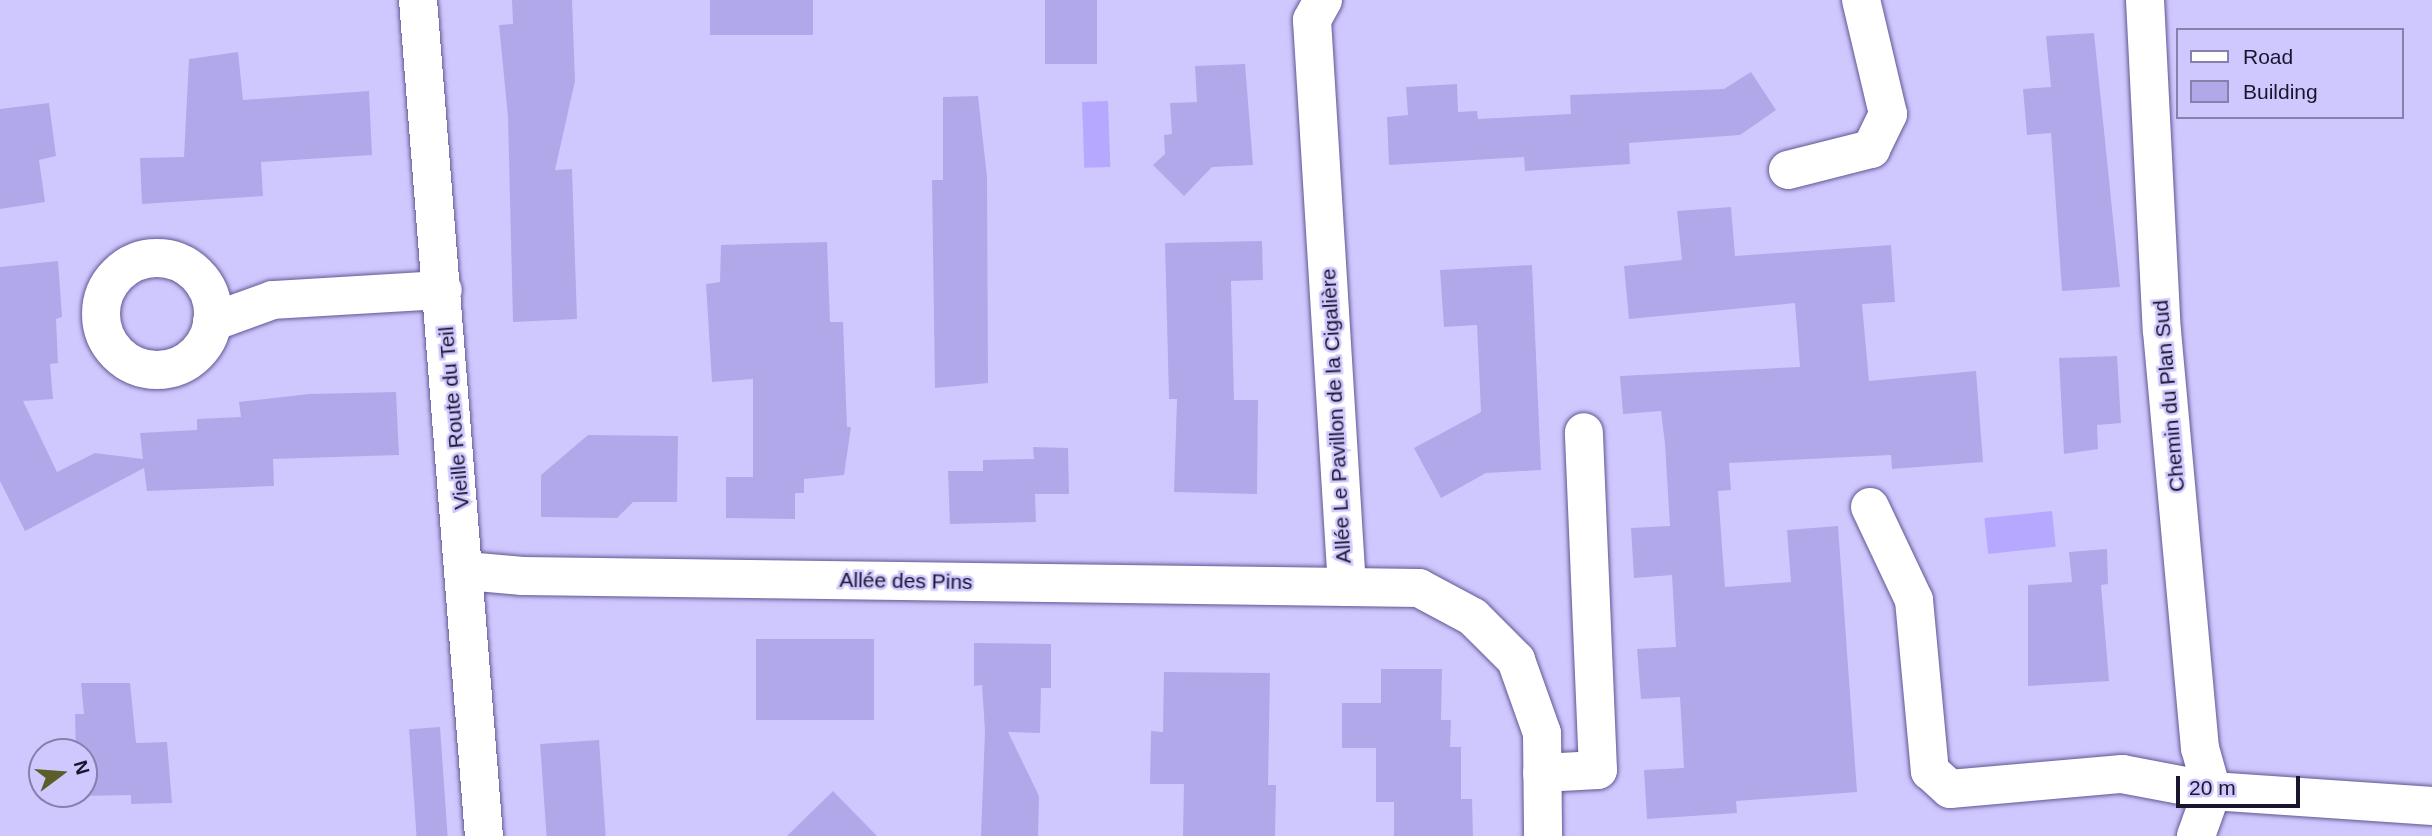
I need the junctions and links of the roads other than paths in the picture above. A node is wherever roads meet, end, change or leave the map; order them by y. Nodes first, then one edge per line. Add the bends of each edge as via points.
1 (418, 0) edge
2 (1323, 0) edge
3 (1861, 0) edge
4 (2145, 0) edge
5 (1788, 170) dead end
6 (443, 290) junction
7 (212, 322) dead end
8 (1584, 432) dead end
9 (1870, 507) dead end
10 (466, 571) junction
11 (1347, 587) junction
12 (1542, 773) junction
13 (2212, 790) junction
14 (2432, 806) edge
15 (484, 836) edge
16 (1543, 836) edge
17 (2196, 836) edge

1 - 6 street, Vieille Route du Teil
2 - 11 street, Allée Le Pavillon de la Cigalière via 1312,20
3 - 5 street via 1888,114 1871,149
4 - 13 street, Chemin du Plan Sud via 2162,331 2200,748
6 - 7 street via 273,300
6 - 10 street, Vieille Route du Teil
8 - 12 street via 1598,770
9 - 13 street via 1913,600 1930,771 1950,789 2122,774
10 - 11 street, Allée des Pins via 523,576
10 - 15 street, Vieille Route du Teil
11 - 12 street, Allée Le Pavillon de la Cigalière via 1419,588 1473,617 1516,660 1542,733
12 - 16 street, Allée Le Pavillon de la Cigalière
13 - 14 street
13 - 17 street

